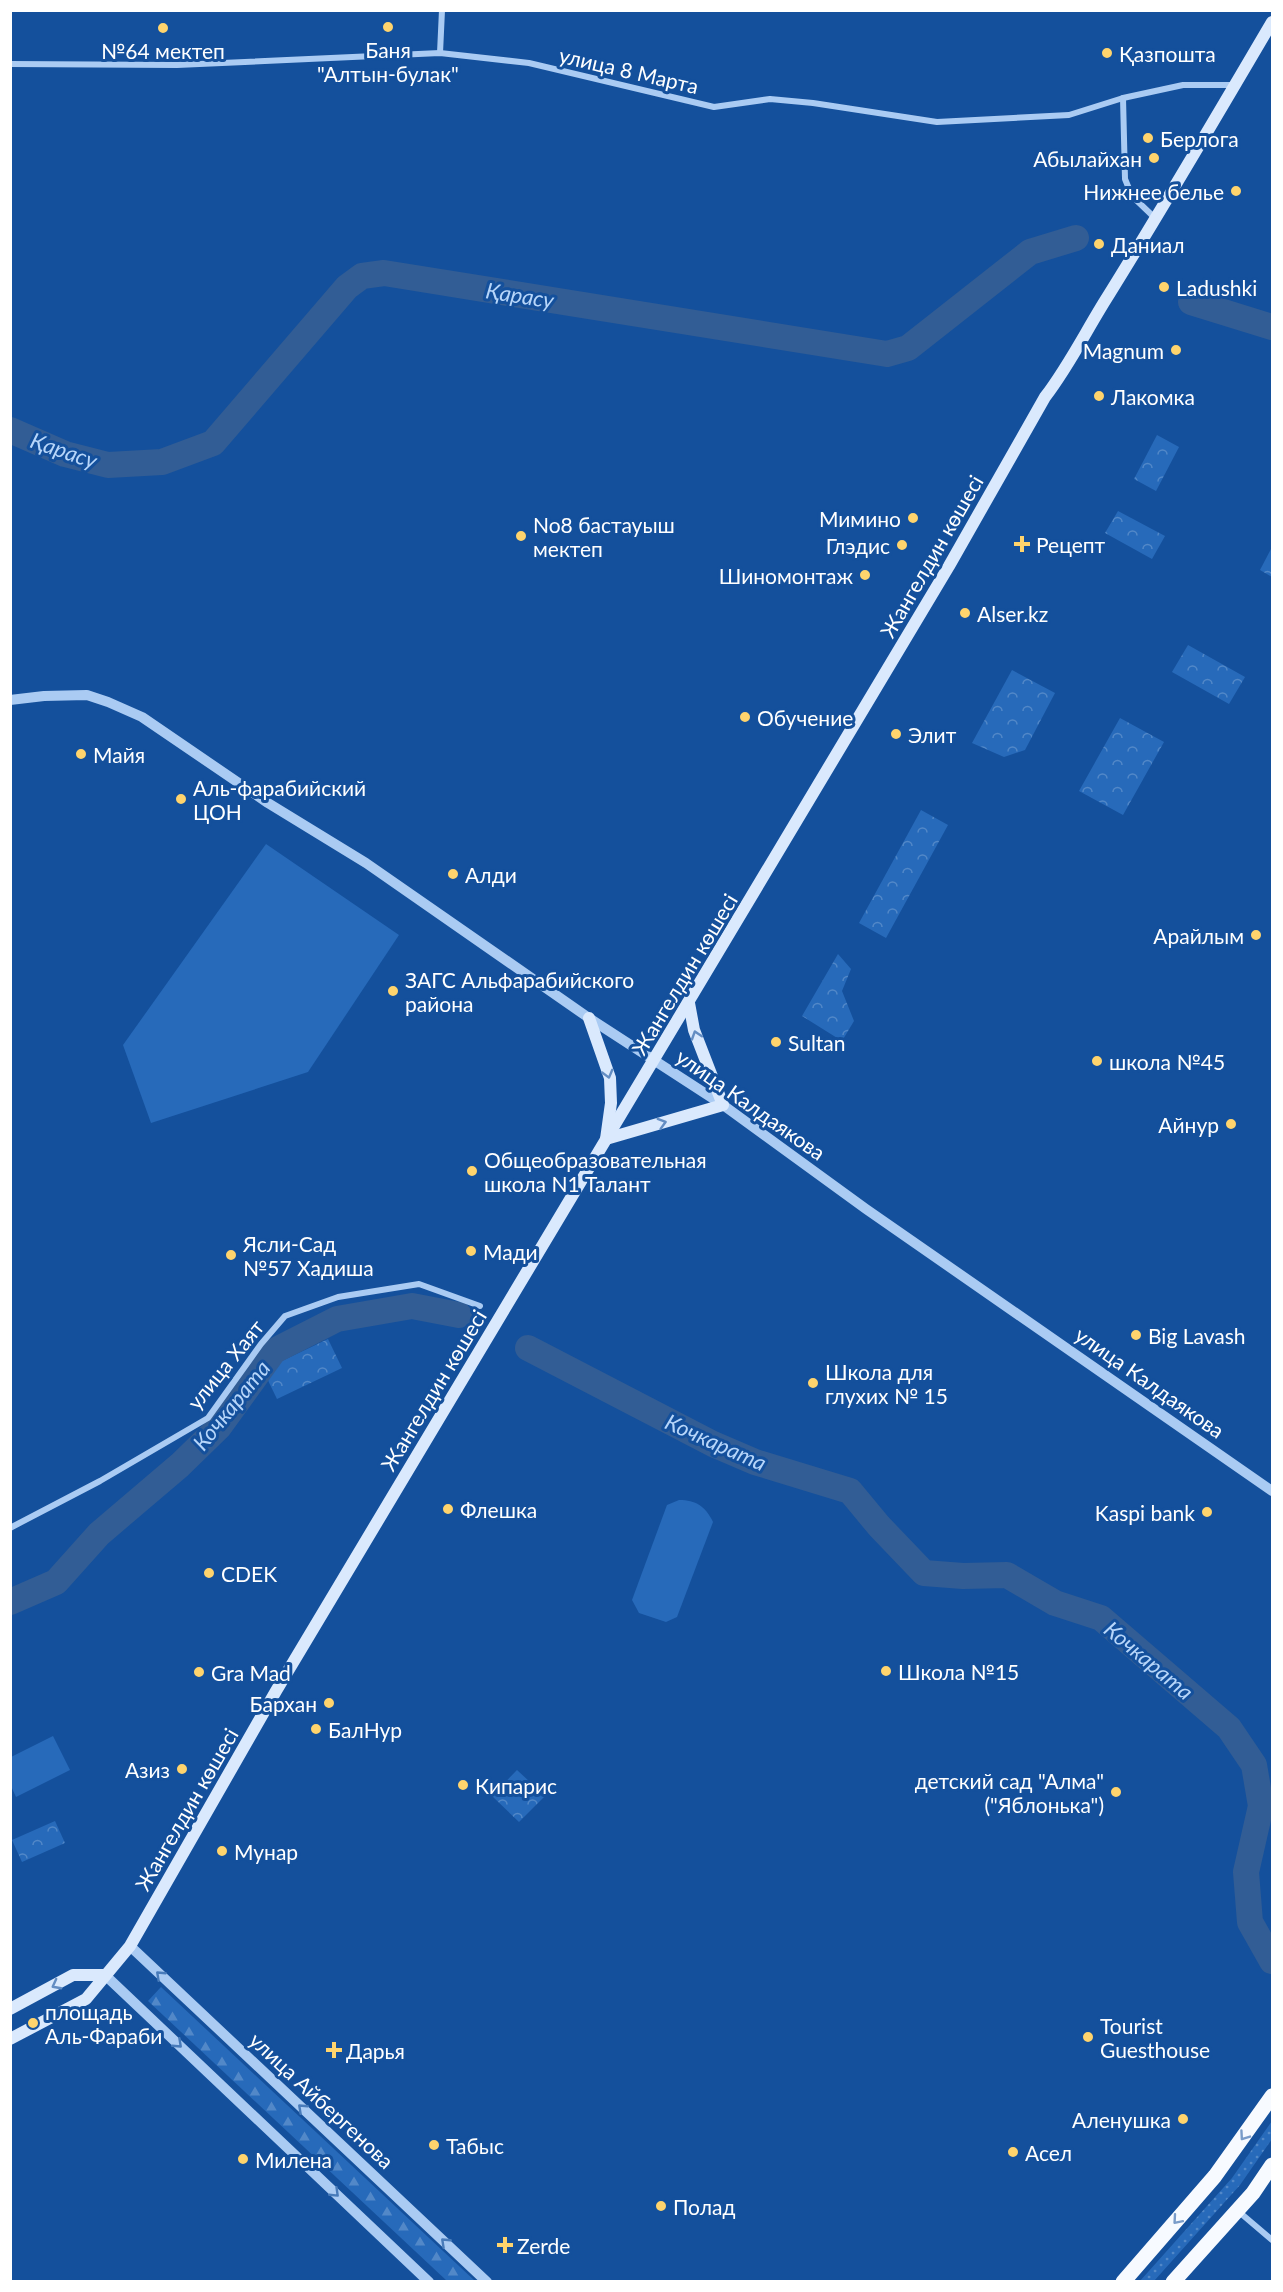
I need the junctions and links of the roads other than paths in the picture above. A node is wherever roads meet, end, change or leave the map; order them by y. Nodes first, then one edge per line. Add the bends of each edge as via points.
1 (442, 10) edge
2 (1272, 22) edge
3 (440, 53) junction
4 (10, 64) edge
5 (1235, 85) junction
6 (1123, 98) junction
7 (1156, 219) junction
8 (10, 700) edge
9 (689, 1003) junction
10 (589, 1018) junction
11 (655, 1060) junction
12 (723, 1105) junction
13 (606, 1139) junction
14 (480, 1306) dead end
15 (1272, 1491) edge
16 (10, 1528) edge
17 (130, 1946) junction
18 (105, 1975) junction
19 (10, 2009) edge
20 (10, 2039) edge
21 (1272, 2096) edge
22 (1272, 2165) edge
23 (1238, 2210) junction
24 (1272, 2240) edge
25 (429, 2282) edge
26 (487, 2282) edge
27 (1123, 2282) edge
28 (1173, 2282) edge

1 - 3 street
2 - 5 main road, Жангелдин көшесі
3 - 4 street, улица 8 Марта via 177,65
3 - 6 street, улица 8 Марта via 529,63 714,108 770,99 936,122 1069,115
5 - 6 street, улица 8 Марта via 1183,85
5 - 7 main road, Жангелдин көшесі
6 - 7 street via 1125,179 1132,196
7 - 9 main road, Жангелдин көшесі via 1045,397
8 - 10 street, улица Калдаякова via 87,695 142,717 268,803 366,863
9 - 11 main road, Жангелдин көшесі
12 -> 9 main road via 694,1030
10 - 11 street, улица Калдаякова
10 -> 13 main road via 610,1078
11 - 12 street, улица Калдаякова
11 - 13 main road, Жангелдин көшесі
13 -> 12 main road
12 - 15 street, улица Калдаякова
13 - 17 main road, Жангелдин көшесі via 276,1691
14 - 16 street, улица Хаят via 419,1284 338,1297 285,1316 208,1418
17 - 18 main road
26 -> 17 street, улица Айбергенова
18 -> 19 main road via 74,1975
18 - 20 main road via 86,1999
18 -> 25 street
21 -> 27 main road via 1215,2176
22 - 23 main road
23 - 24 street
23 - 28 main road

